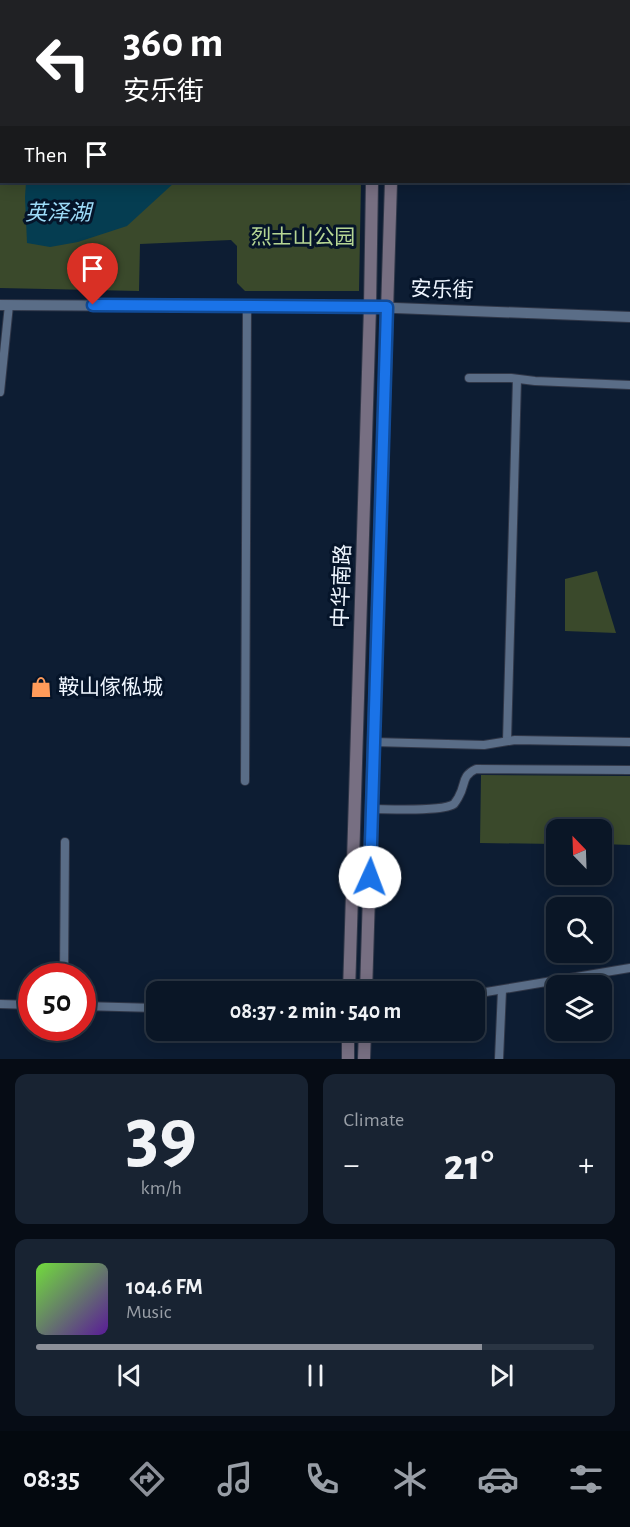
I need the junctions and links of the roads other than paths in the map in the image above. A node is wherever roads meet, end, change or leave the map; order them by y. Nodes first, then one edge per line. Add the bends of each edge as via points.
1 (372, 183) edge
2 (392, 183) edge
3 (4, 305) edge
4 (247, 306) junction
5 (370, 307) junction
6 (387, 307) junction
7 (630, 317) edge
8 (469, 378) dead end
9 (517, 379) junction
10 (630, 385) edge
11 (0, 392) edge
12 (507, 741) junction
13 (374, 742) junction
14 (630, 742) edge
15 (630, 770) edge
16 (245, 781) dead end
17 (372, 809) junction
18 (65, 842) dead end
19 (64, 963) edge
20 (630, 968) edge
21 (350, 981) edge
22 (366, 981) edge
23 (502, 990) junction
24 (485, 992) edge
25 (0, 1004) edge
26 (18, 1005) edge
27 (96, 1006) edge
28 (146, 1008) edge
29 (348, 1041) edge
30 (365, 1041) edge
31 (348, 1059) edge
32 (364, 1059) edge
33 (499, 1059) edge

1 - 5 main road, 中华南路
2 - 6 main road, 中华南路
3 - 4 street, 安乐街
3 - 11 street
4 - 5 street, 安乐街
4 - 16 street
5 - 6 street, 安乐街
5 - 21 main road, 中华南路
6 - 7 street, 安乐街
6 - 13 main road, 中华南路
8 - 9 street
9 - 10 street
9 - 12 street
12 - 13 street
12 - 14 street
13 - 17 main road, 中华南路
15 - 17 street via 476,769 468,772 454,804 442,808
17 - 22 main road, 中华南路
18 - 19 street
20 - 23 street
23 - 24 street
23 - 33 street
25 - 26 street
27 - 28 street
29 - 31 main road
30 - 32 main road

